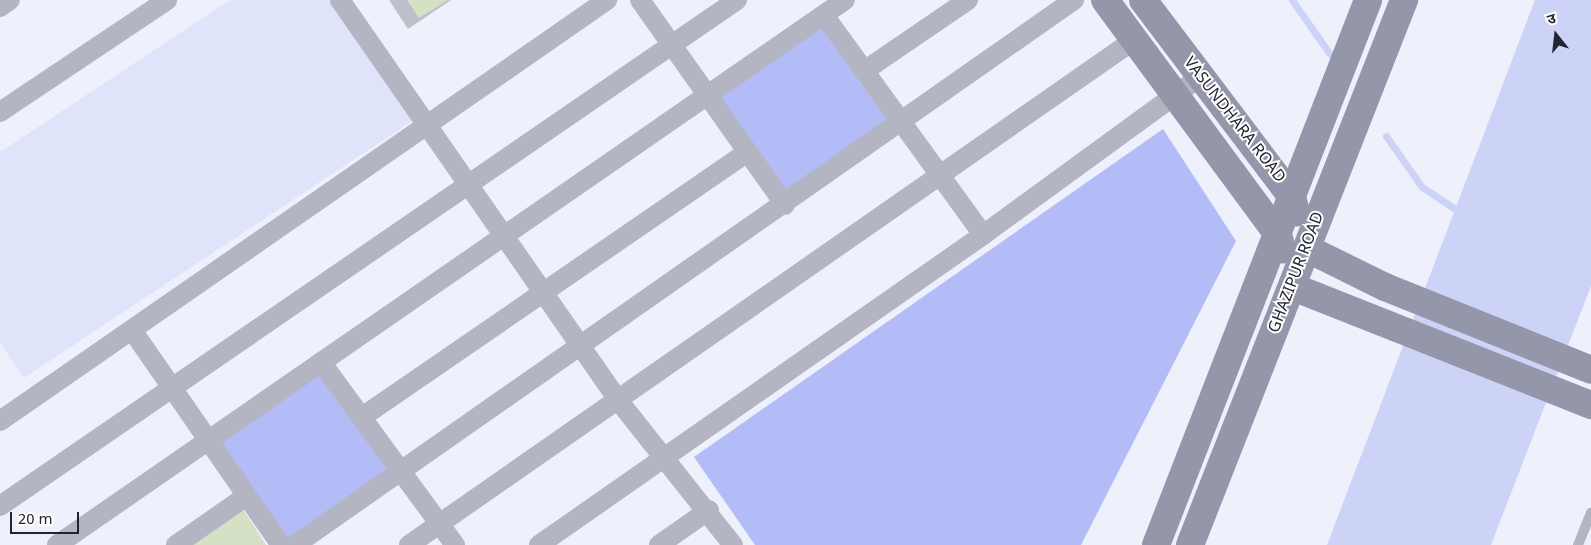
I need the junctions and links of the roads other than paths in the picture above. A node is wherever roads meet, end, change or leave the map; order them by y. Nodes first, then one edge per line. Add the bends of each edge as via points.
1 (10, 0) edge
2 (168, 0) edge
3 (340, 0) edge
4 (607, 0) edge
5 (640, 0) edge
6 (738, 0) edge
7 (845, 0) edge
8 (968, 0) edge
9 (1074, 0) edge
10 (1105, 0) edge
11 (1143, 0) edge
12 (1368, 0) edge
13 (1404, 0) edge
14 (0, 7) edge
15 (824, 15) junction
16 (1134, 40) junction
17 (672, 44) junction
18 (864, 71) junction
19 (1200, 77) junction
20 (707, 96) junction
21 (1175, 96) junction
22 (0, 112) edge
23 (902, 123) junction
24 (428, 124) junction
25 (747, 152) junction
26 (941, 176) junction
27 (469, 184) junction
28 (1292, 197) junction
29 (785, 205) junction
30 (506, 235) junction
31 (983, 235) junction
32 (1278, 235) junction
33 (1308, 249) junction
34 (1293, 287) junction
35 (543, 292) junction
36 (132, 330) junction
37 (584, 345) junction
38 (321, 362) junction
39 (1591, 370) edge
40 (172, 388) junction
41 (618, 400) junction
42 (1591, 405) edge
43 (362, 417) junction
44 (0, 421) edge
45 (207, 441) junction
46 (665, 457) junction
47 (402, 472) junction
48 (245, 497) junction
49 (0, 506) edge
50 (709, 510) junction
51 (1591, 512) edge
52 (440, 524) junction
53 (57, 545) edge
54 (176, 545) edge
55 (281, 545) edge
56 (295, 545) edge
57 (409, 545) edge
58 (455, 545) edge
59 (539, 545) edge
60 (660, 545) edge
61 (733, 545) edge
62 (1156, 545) edge
63 (1190, 545) edge
64 (1578, 545) edge

1 - 14 street
2 - 22 street
3 - 24 street
4 - 24 street
5 - 17 street
6 - 17 street
7 - 15 street
8 - 18 street
9 - 23 street
10 - 16 street, VASUNDHARA ROAD
11 - 19 street, VASUNDHARA ROAD
12 - 28 street, GHAZIPUR ROAD
13 - 33 street, GHAZIPUR ROAD
15 - 18 street
15 - 20 street
16 - 21 street, VASUNDHARA ROAD
16 - 26 street
17 - 20 street
17 - 27 street
18 - 23 street
19 - 21 street
19 - 28 street, VASUNDHARA ROAD
20 - 25 street
20 - 30 street
21 - 31 street
21 - 32 street, VASUNDHARA ROAD
23 - 26 street
23 - 29 street
24 - 27 street
24 - 36 street
25 - 29 street
25 - 35 street
26 - 31 street
26 - 41 street
27 - 30 street
27 - 40 street
28 - 32 street, GHAZIPUR ROAD
28 - 33 street, VASUNDHARA ROAD
29 - 37 street
30 - 35 street
30 - 38 street
31 - 46 street
32 - 34 street
32 - 62 street, GHAZIPUR ROAD
33 - 34 street, GHAZIPUR ROAD
33 - 39 street via 1385,287
34 - 42 street
34 - 63 street, GHAZIPUR ROAD
35 - 37 street
35 - 43 street
36 - 40 street
36 - 44 street
37 - 41 street
37 - 47 street
38 - 43 street
38 - 45 street
40 - 45 street
40 - 49 street
41 - 46 street
41 - 52 street
43 - 47 street
45 - 48 street
45 - 53 street
46 - 50 street
46 - 59 street
47 - 52 street
47 - 56 street
48 - 54 street
48 - 55 street
50 - 60 street
50 - 61 street
51 - 64 lane
52 - 57 street
52 - 58 street

